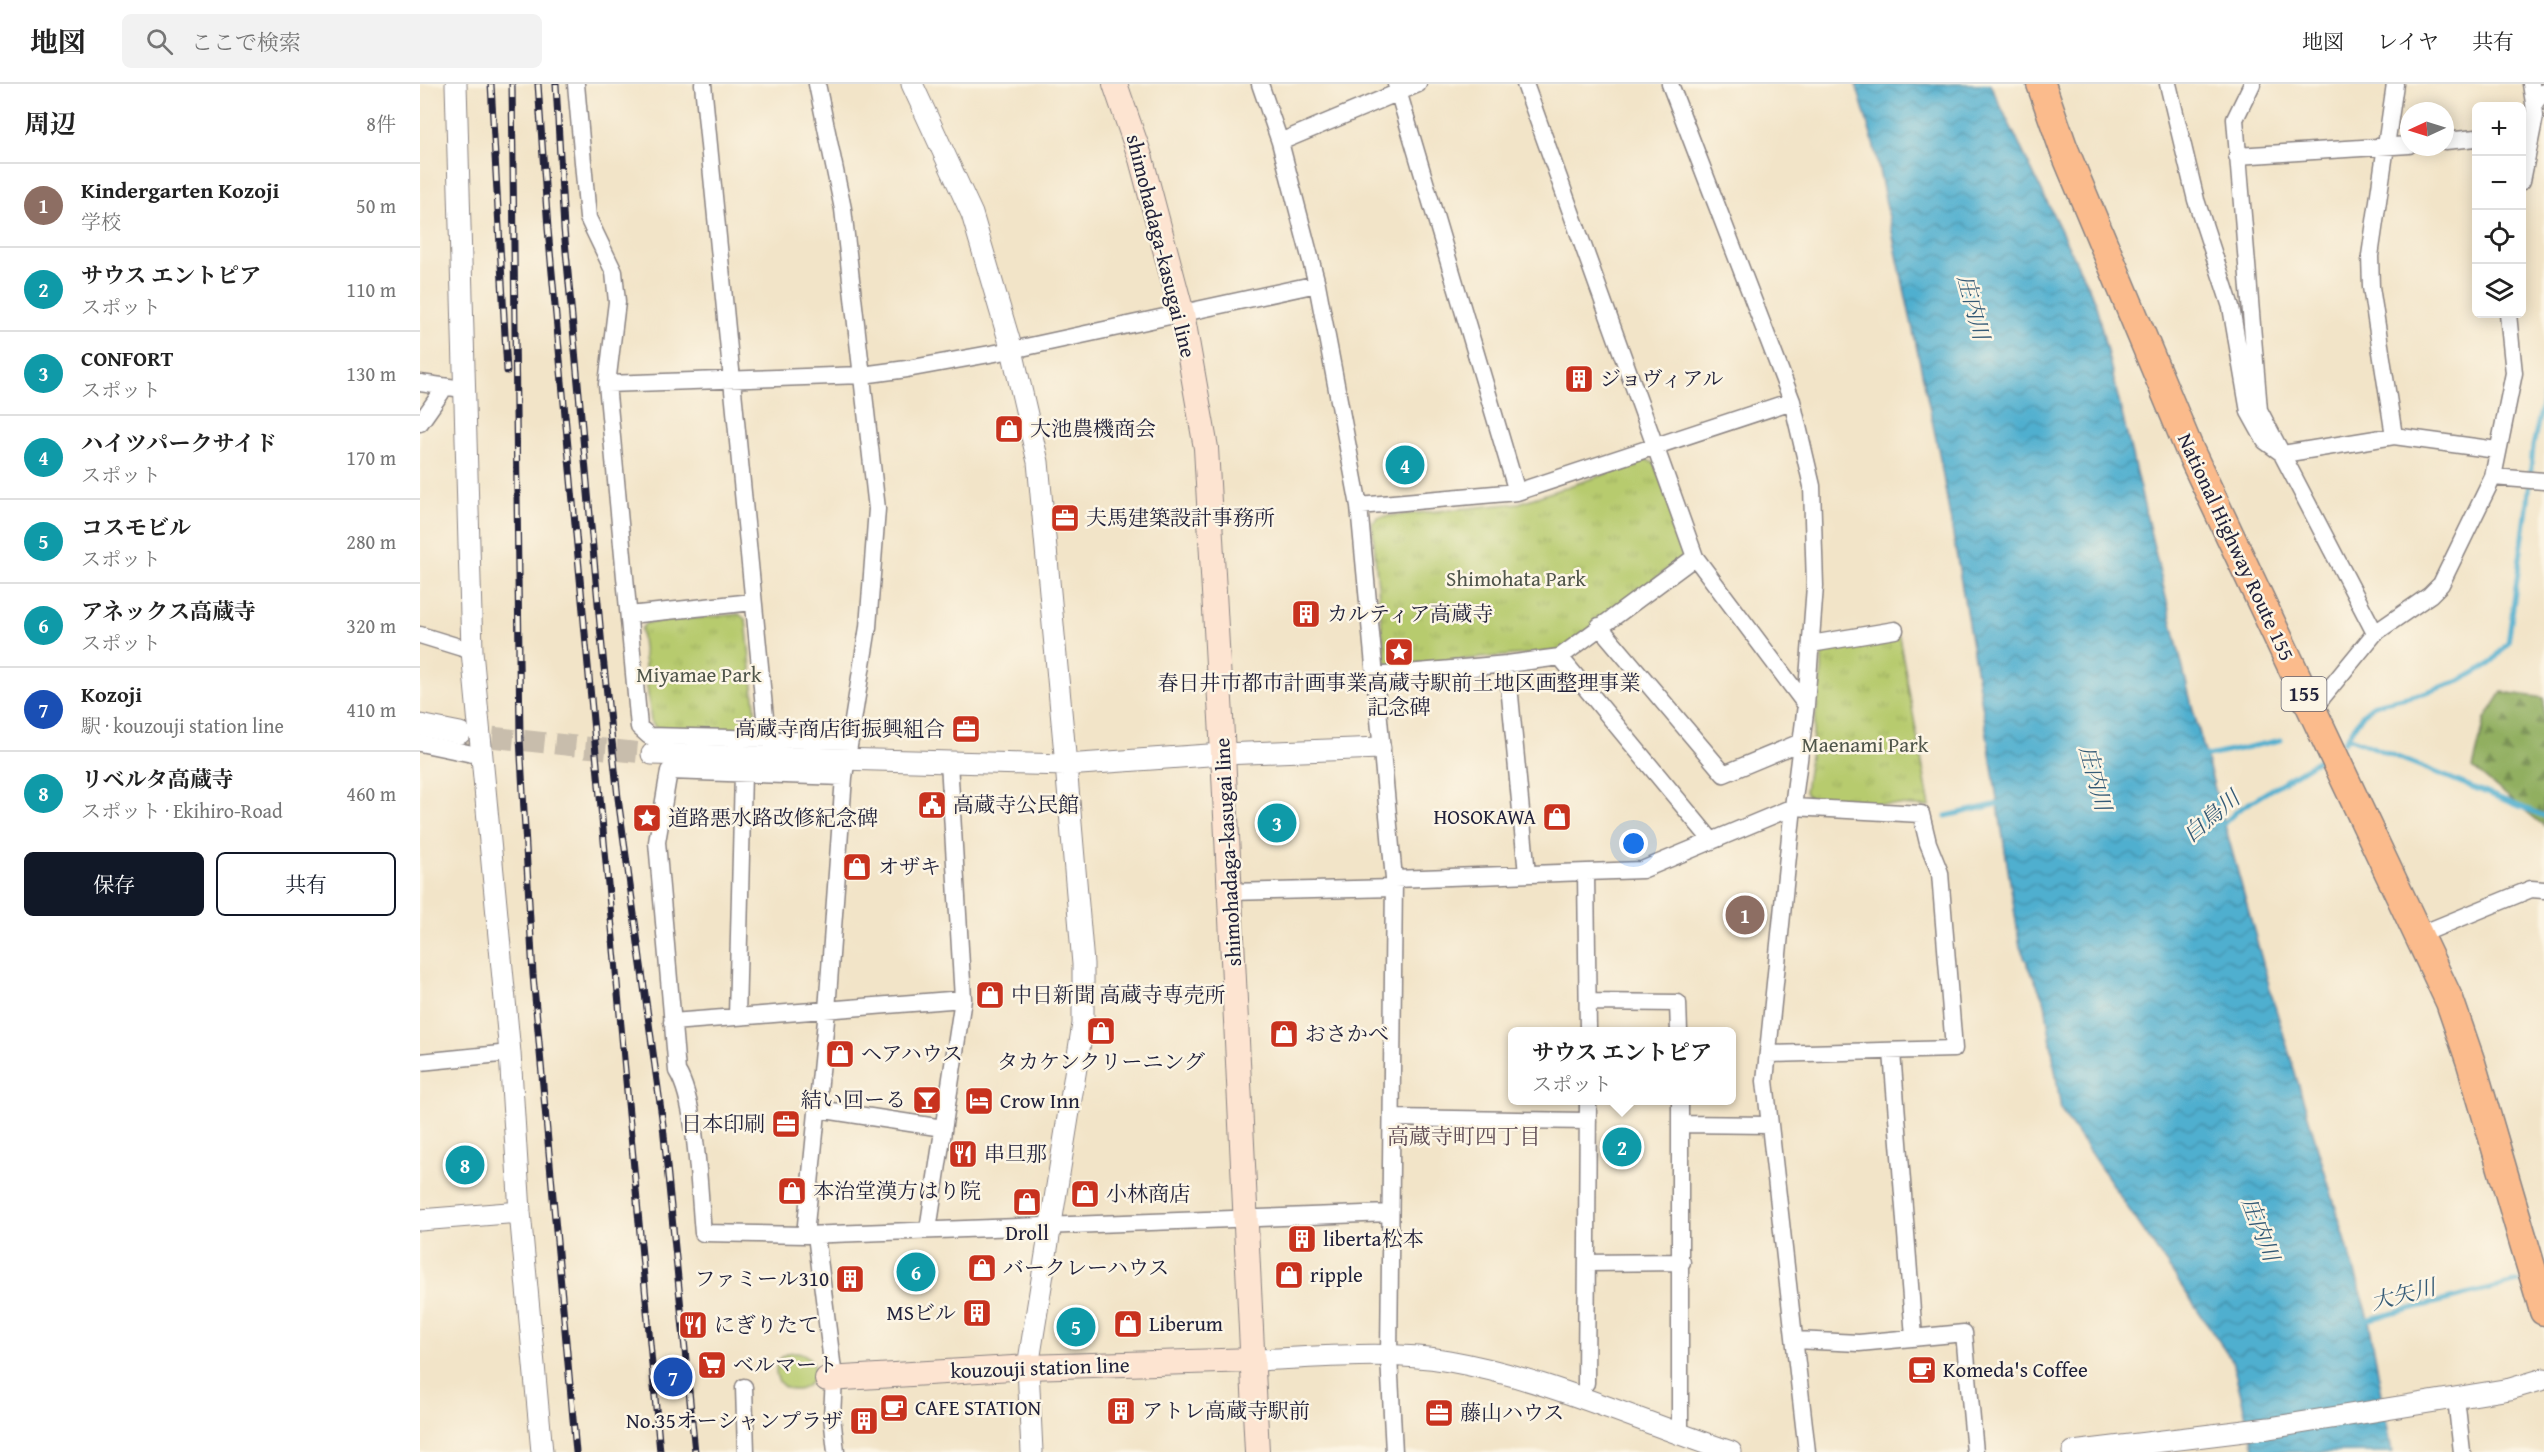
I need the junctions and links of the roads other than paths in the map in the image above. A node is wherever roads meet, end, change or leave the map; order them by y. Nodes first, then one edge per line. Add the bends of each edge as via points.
1 (456, 84) edge
2 (576, 84) edge
3 (703, 84) edge
4 (817, 84) edge
5 (912, 84) edge
6 (1115, 84) edge
7 (1260, 84) edge
8 (1418, 84) edge
9 (1525, 84) edge
10 (1670, 84) edge
11 (2041, 84) edge
12 (2168, 84) edge
13 (2252, 84) edge
14 (2395, 84) edge
15 (2531, 84) edge
16 (1397, 88) edge
17 (2539, 98) edge
18 (2532, 133) edge
19 (2472, 138) edge
20 (2454, 140) edge
21 (1280, 142) junction
22 (2400, 146) edge
23 (2385, 148) junction
24 (2237, 156) junction
25 (2526, 162) edge
26 (1317, 284) junction
27 (1182, 313) junction
28 (2508, 318) edge
29 (1012, 350) junction
30 (862, 375) junction
31 (731, 378) junction
32 (420, 383) edge
33 (607, 384) junction
34 (442, 386) junction
35 (463, 389) junction
36 (1792, 401) junction
37 (420, 423) edge
38 (2394, 436) junction
39 (1656, 446) junction
40 (2497, 450) junction
41 (2283, 454) junction
42 (2493, 477) junction
43 (2544, 481) edge
44 (1516, 492) junction
45 (1359, 506) junction
46 (1695, 557) junction
47 (753, 602) junction
48 (629, 615) junction
49 (1599, 626) junction
50 (1895, 630) dead end
51 (2375, 633) junction
52 (420, 635) edge
53 (1811, 644) junction
54 (472, 651) junction
55 (1560, 657) junction
56 (1507, 664) junction
57 (1374, 676) junction
58 (1806, 705) junction
59 (2312, 710) junction
60 (420, 725) edge
61 (460, 733) tunnel mouth
62 (767, 738) junction
63 (1801, 742) junction
64 (420, 743) edge
65 (1380, 748) junction
66 (652, 754) tunnel mouth
67 (1223, 754) junction
68 (482, 756) junction
69 (847, 760) junction
70 (949, 762) junction
71 (1066, 765) junction
72 (743, 773) junction
73 (1793, 807) junction
74 (1712, 841) junction
75 (1586, 873) junction
76 (1527, 874) junction
77 (1394, 884) junction
78 (2544, 890) edge
79 (1230, 892) junction
80 (2419, 935) junction
81 (963, 999) junction
82 (1588, 1002) junction
83 (827, 1010) junction
84 (737, 1017) junction
85 (672, 1022) junction
86 (1588, 1027) edge
87 (1679, 1027) edge
88 (1892, 1052) junction
89 (510, 1053) junction
90 (1768, 1054) junction
91 (420, 1062) edge
92 (1588, 1105) edge
93 (1680, 1105) edge
94 (818, 1109) junction
95 (1392, 1118) junction
96 (1588, 1121) junction
97 (1680, 1124) junction
98 (1770, 1125) junction
99 (943, 1128) junction
100 (520, 1212) junction
101 (1390, 1213) junction
102 (1246, 1218) junction
103 (420, 1220) edge
104 (1052, 1226) junction
105 (928, 1230) junction
106 (810, 1235) junction
107 (1682, 1262) junction
108 (1587, 1263) junction
109 (2544, 1311) edge
110 (1914, 1337) junction
111 (1795, 1340) junction
112 (1389, 1357) junction
113 (1252, 1360) junction
114 (1028, 1367) junction
115 (830, 1378) junction
116 (2544, 1379) edge
117 (1586, 1383) dead end
118 (744, 1387) dead end
119 (2456, 1398) junction
120 (1680, 1435) junction
121 (542, 1452) edge
122 (746, 1452) edge
123 (836, 1452) edge
124 (1032, 1452) edge
125 (1257, 1452) edge
126 (1394, 1452) edge
127 (1731, 1452) edge
128 (1807, 1452) edge
129 (1975, 1452) edge
130 (2073, 1452) edge
131 (2462, 1452) edge

1 - 35 street
2 - 33 street via 588,218 614,272 617,302
3 - 31 street
4 - 30 street via 843,209
5 - 29 street via 972,214
6 - 27 main road, shimohadaga-kasugai line via 1142,159
7 - 21 street
8 - 16 street
9 - 39 street
10 - 36 street
11 - 59 highway, National Highway Route 155 / 155 via 2063,147 2190,451
12 - 41 street via 2196,200 2231,307 2249,412 2265,441
13 - 24 street via 2235,119
14 - 23 street
15 - 17 street
16 - 21 street
16 - 44 street
17 - 18 street
18 - 25 street
19 - 20 street
21 - 26 street
22 - 23 street
23 - 24 street
23 - 38 street via 2370,256 2371,287
24 - 41 street via 2259,410
26 - 27 street
26 - 45 street
27 - 29 street
27 - 67 main road, shimohadaga-kasugai line via 1206,448
28 - 40 street via 2514,373
29 - 30 street
29 - 71 street via 1038,462
30 - 31 street
30 - 69 street via 877,509 868,627
31 - 33 street
31 - 47 street
32 - 34 street
33 - 48 street
34 - 35 street
34 - 37 street
35 - 54 street
36 - 39 street
36 - 53 street via 1812,486 1815,586
38 - 40 street
38 - 41 street
39 - 44 street
39 - 46 street
40 - 42 street
41 - 51 street
42 - 43 street
42 - 51 street via 2442,584
44 - 45 street
45 - 57 street
46 - 49 street
46 - 58 street
47 - 48 street
47 - 62 street
48 - 62 street via 639,727 649,736
49 - 55 street
49 - 63 street via 1724,774
50 - 53 street
51 - 59 street
52 - 54 street
53 - 58 street
54 - 68 street
55 - 56 street
55 - 74 street
56 - 57 street
56 - 76 street
57 - 65 street
58 - 63 street
59 - 80 highway, National Highway Route 155 / 155
60 - 61 street
62 - 69 street
63 - 73 street
64 - 68 street
65 - 67 street
65 - 77 street
66 - 69 street
67 - 71 street
67 - 79 main road, shimohadaga-kasugai line
68 - 89 street
69 - 70 street
69 - 72 street
69 - 83 street
70 - 71 street
70 - 81 street
71 - 104 street via 1083,964 1083,1024
72 - 84 street
72 - 85 street via 669,771 657,842
73 - 74 street
73 - 88 street via 1922,814 1940,873 1954,1049
73 - 90 street
74 - 75 street via 1642,870
75 - 76 street
75 - 82 street
76 - 77 street
77 - 79 street
77 - 95 street
78 - 80 street via 2530,889
79 - 102 main road, shimohadaga-kasugai line
80 - 109 highway, National Highway Route 155 / 155 via 2450,1002 2471,1063
81 - 83 street
81 - 99 street
82 - 86 street
82 - 87 street via 1678,1003
83 - 84 street
83 - 94 street
84 - 85 street
85 - 106 street via 677,1071 687,1095 703,1233
88 - 90 street
88 - 110 street
89 - 91 street
89 - 100 street
90 - 98 street via 1765,1081
92 - 96 street
93 - 97 street
94 - 99 street
94 - 106 street
95 - 96 street
95 - 101 street
96 - 108 street
97 - 98 street
97 - 107 street
98 - 111 street
99 - 105 street
100 - 103 street
100 - 121 street
101 - 102 street
101 - 112 street
102 - 104 street
102 - 113 main road, shimohadaga-kasugai line
104 - 105 street
104 - 114 street
105 - 106 street
106 - 115 street
107 - 108 street
107 - 120 street
108 - 117 street
110 - 111 street via 1859,1343
110 - 129 street via 1964,1334
111 - 128 street
112 - 113 street
112 - 120 street via 1448,1361 1557,1389
112 - 126 street
113 - 114 main road, kouzouji station line
113 - 125 main road, shimohadaga-kasugai line
114 - 115 main road, kouzouji station line
114 - 124 street
115 - 123 street
116 - 119 street
118 - 122 street
119 - 130 street via 2268,1428
119 - 131 street
120 - 127 street

